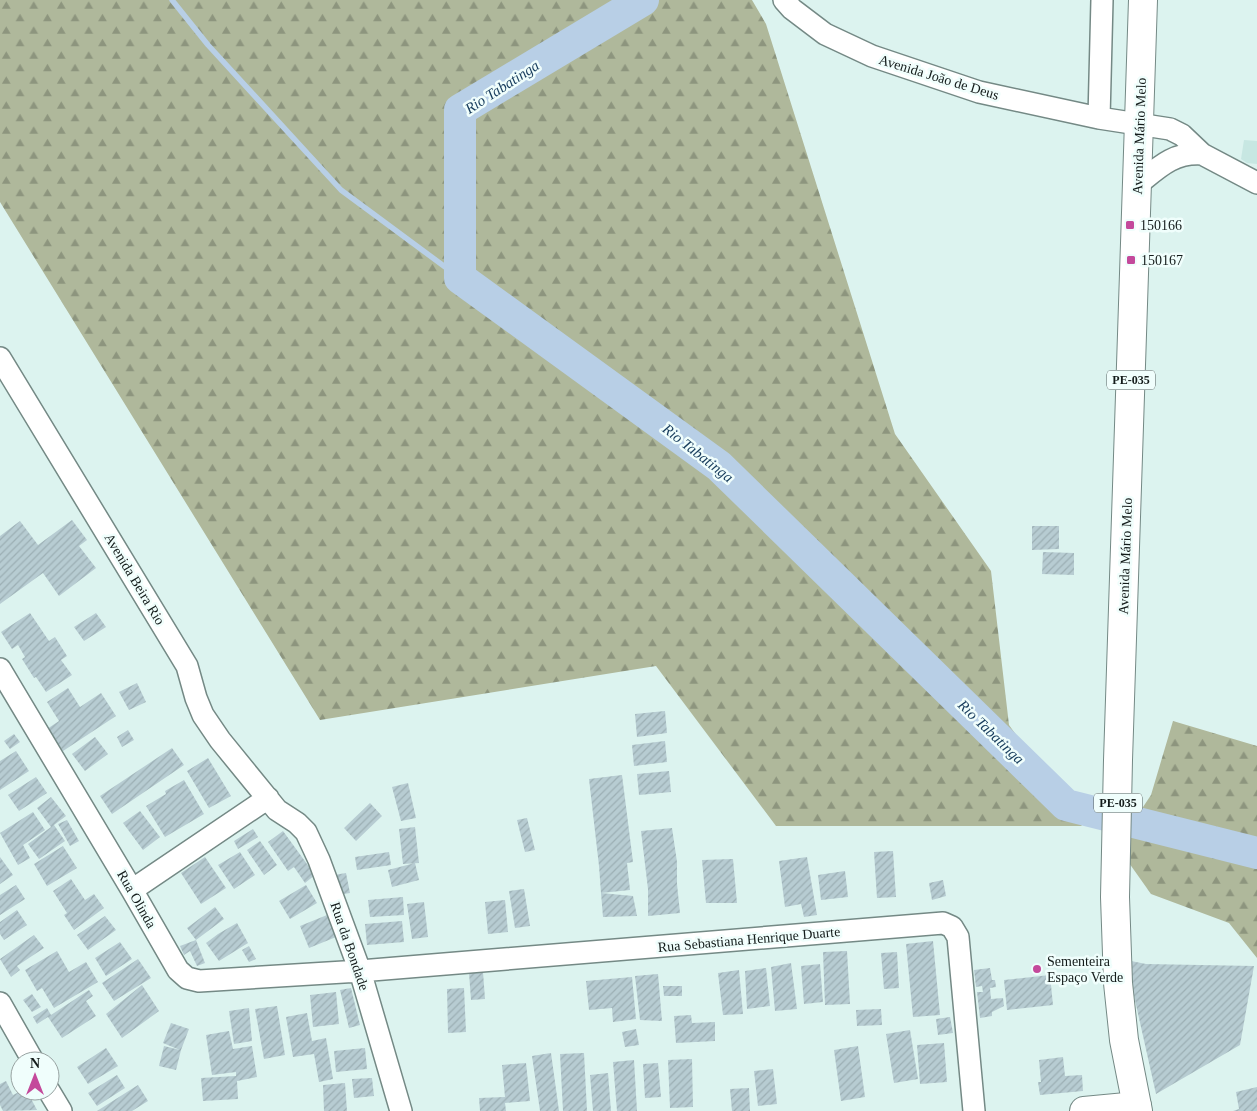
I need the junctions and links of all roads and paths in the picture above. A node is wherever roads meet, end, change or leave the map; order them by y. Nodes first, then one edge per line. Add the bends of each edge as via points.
1 (784, 0) edge
2 (1102, 0) edge
3 (1143, 0) edge
4 (1099, 118) junction
5 (1139, 124) junction
6 (1202, 154) junction
7 (1257, 183) edge
8 (1137, 184) junction
9 (0, 358) edge
10 (2, 678) edge
11 (268, 798) junction
12 (132, 890) junction
13 (360, 971) junction
14 (0, 1003) edge
15 (27, 1051) edge
16 (1137, 1108) edge
17 (401, 1111) edge
18 (974, 1111) edge
19 (1084, 1111) edge

1 - 4 street, Avenida João de Deus via 825,34 872,56 979,92
2 - 4 street
3 - 5 main road, Avenida Mário Melo / PE-035
4 - 5 street, Avenida João de Deus
5 - 6 street, Avenida João de Deus via 1170,129 1182,135
5 - 8 main road, Avenida Mário Melo / PE-035
6 - 7 street, Avenida João de Deus
6 - 8 street via 1187,153 1176,157
8 - 16 main road, Avenida Mário Melo / PE-035 via 1115,897 1118,984 1124,1040
9 - 11 street, Avenida Beira Rio via 187,666 203,715
10 - 12 street, Rua Olinda
11 - 12 street
11 - 13 street, Rua da Bondade via 306,832
12 - 13 street, Rua Olinda via 178,970 186,978 199,981
13 - 17 street, Rua da Bondade
13 - 18 street, Rua Sebastiana Henrique Duarte via 943,923 952,927 958,937
14 - 15 street
16 - 19 main road

